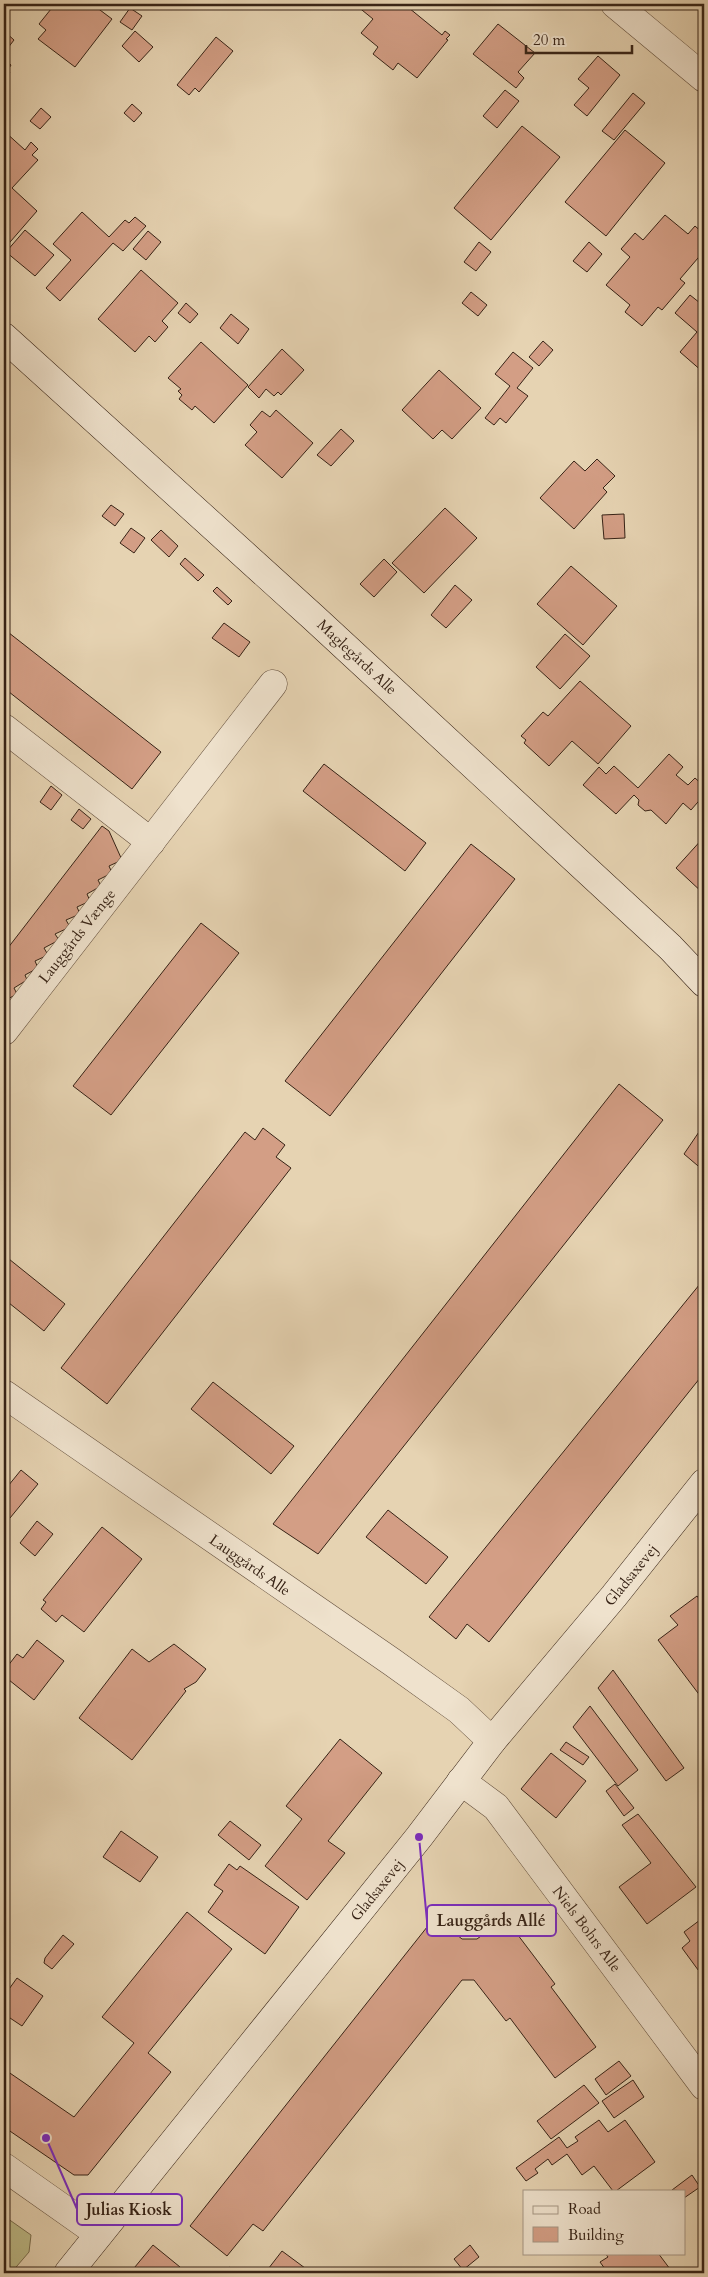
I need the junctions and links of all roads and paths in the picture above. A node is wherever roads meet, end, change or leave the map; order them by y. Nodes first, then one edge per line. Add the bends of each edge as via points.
1 (614, 4) edge
2 (704, 78) edge
3 (4, 337) edge
4 (273, 684) dead end
5 (4, 728) edge
6 (151, 842) junction
7 (704, 983) edge
8 (4, 1031) edge
9 (4, 1394) edge
10 (704, 1483) edge
11 (492, 1741) junction
12 (461, 1781) junction
13 (704, 2086) edge
14 (4, 2167) edge
15 (99, 2234) junction
16 (68, 2273) edge

1 - 2 street
3 - 7 street, Maglegårds Alle via 313,616 670,947
4 - 6 street, Lauggårds Vænge
5 - 6 street
6 - 8 street, Lauggårds Vænge
9 - 11 street, Lauggårds Alle via 414,1678 459,1710
10 - 11 street, Gladsaxevej
11 - 12 street, Gladsaxevej
12 - 13 street, Niels Bohrs Alle via 496,1807
12 - 15 street, Gladsaxevej
14 - 15 street
15 - 16 street, Gladsaxevej

